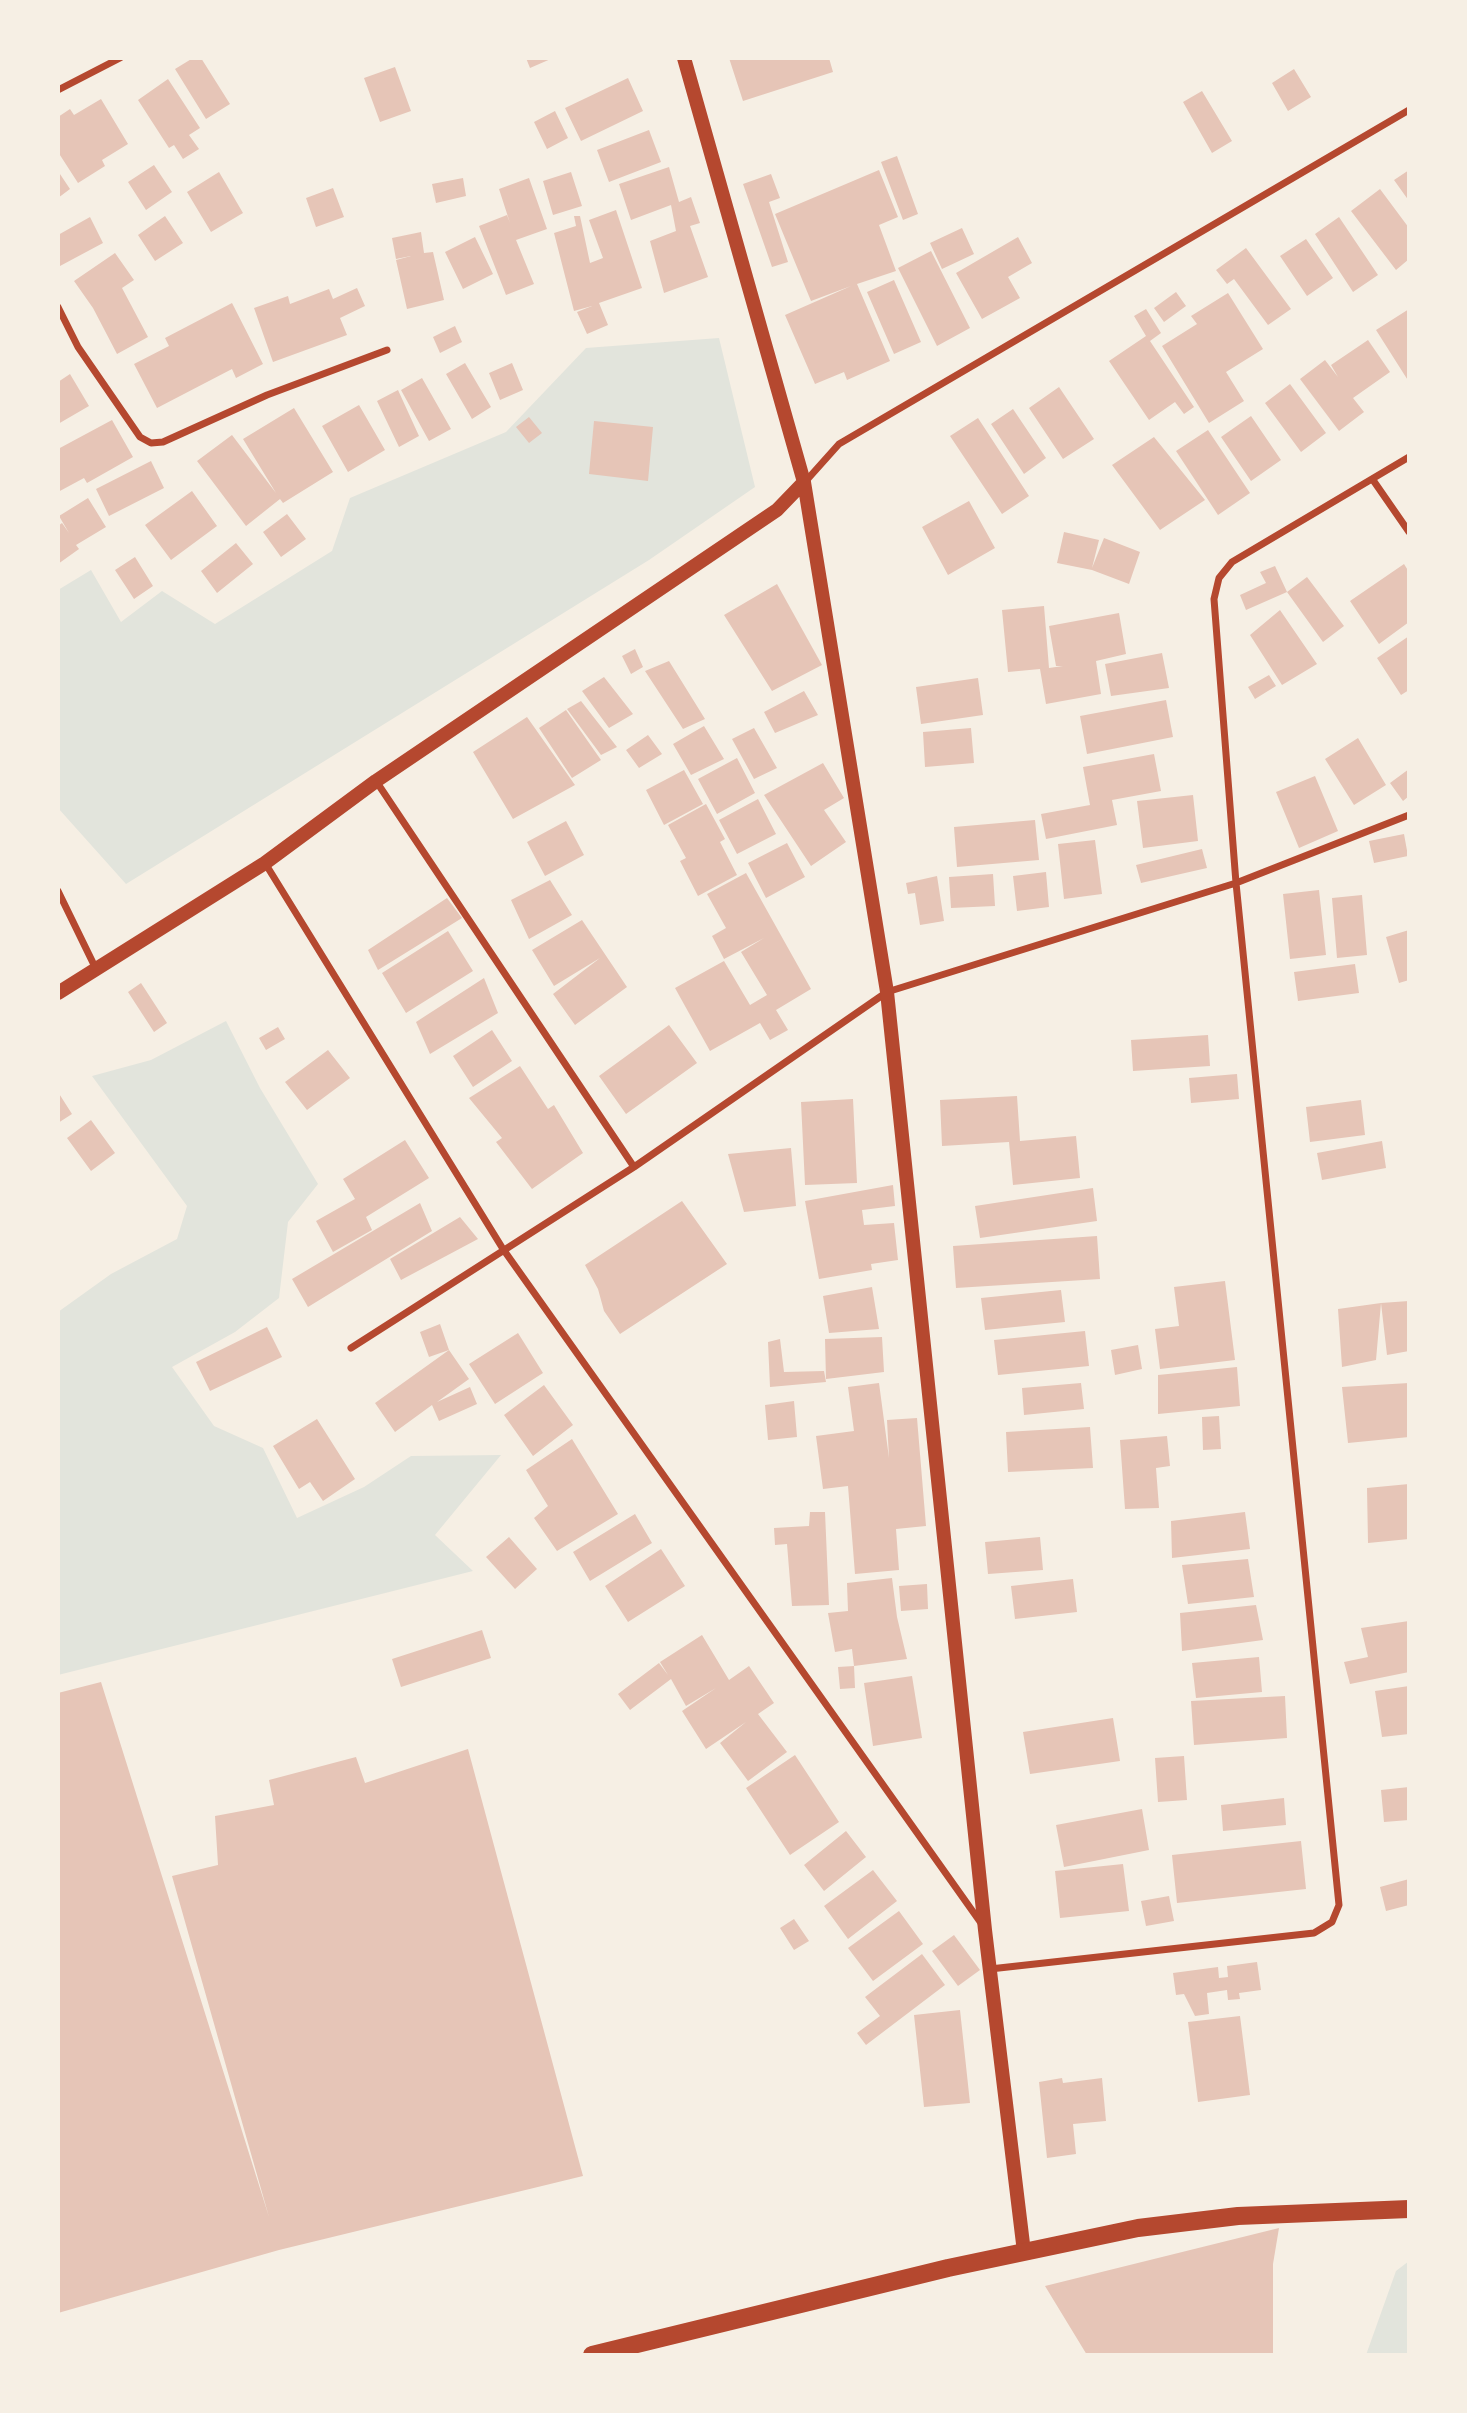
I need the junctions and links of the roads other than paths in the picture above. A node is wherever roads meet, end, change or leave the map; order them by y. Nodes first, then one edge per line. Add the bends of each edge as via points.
1 (120, 58) edge
2 (684, 58) edge
3 (58, 90) edge
4 (1409, 110) edge
5 (58, 307) edge
6 (387, 350) dead end
7 (1409, 457) edge
8 (1373, 480) junction
9 (804, 482) junction
10 (1409, 532) edge
11 (376, 781) junction
12 (1409, 815) edge
13 (265, 863) junction
14 (1236, 883) junction
15 (58, 891) edge
16 (96, 969) junction
17 (887, 992) junction
18 (58, 993) edge
19 (634, 1167) junction
20 (503, 1249) junction
21 (351, 1348) dead end
22 (985, 1930) junction
23 (990, 1969) junction
24 (1409, 2208) edge
25 (1024, 2252) junction
26 (592, 2355) edge

1 - 3 street
2 - 9 main road
4 - 9 street via 839,444
5 - 6 street via 78,347 140,437 151,443
7 - 8 street
8 - 10 street
8 - 14 street via 1232,562 1219,578 1214,599
9 - 11 main road via 777,510
9 - 17 main road
11 - 13 main road
11 - 19 street
12 - 14 street
13 - 16 main road
13 - 20 street
14 - 17 street
14 - 23 street via 1339,1905 1332,1922 1314,1933
15 - 16 street
16 - 18 main road
17 - 19 street
17 - 22 main road
19 - 20 street
20 - 21 street
20 - 22 street
22 - 23 main road
23 - 25 main road
24 - 25 main road via 1176,2223
25 - 26 main road

